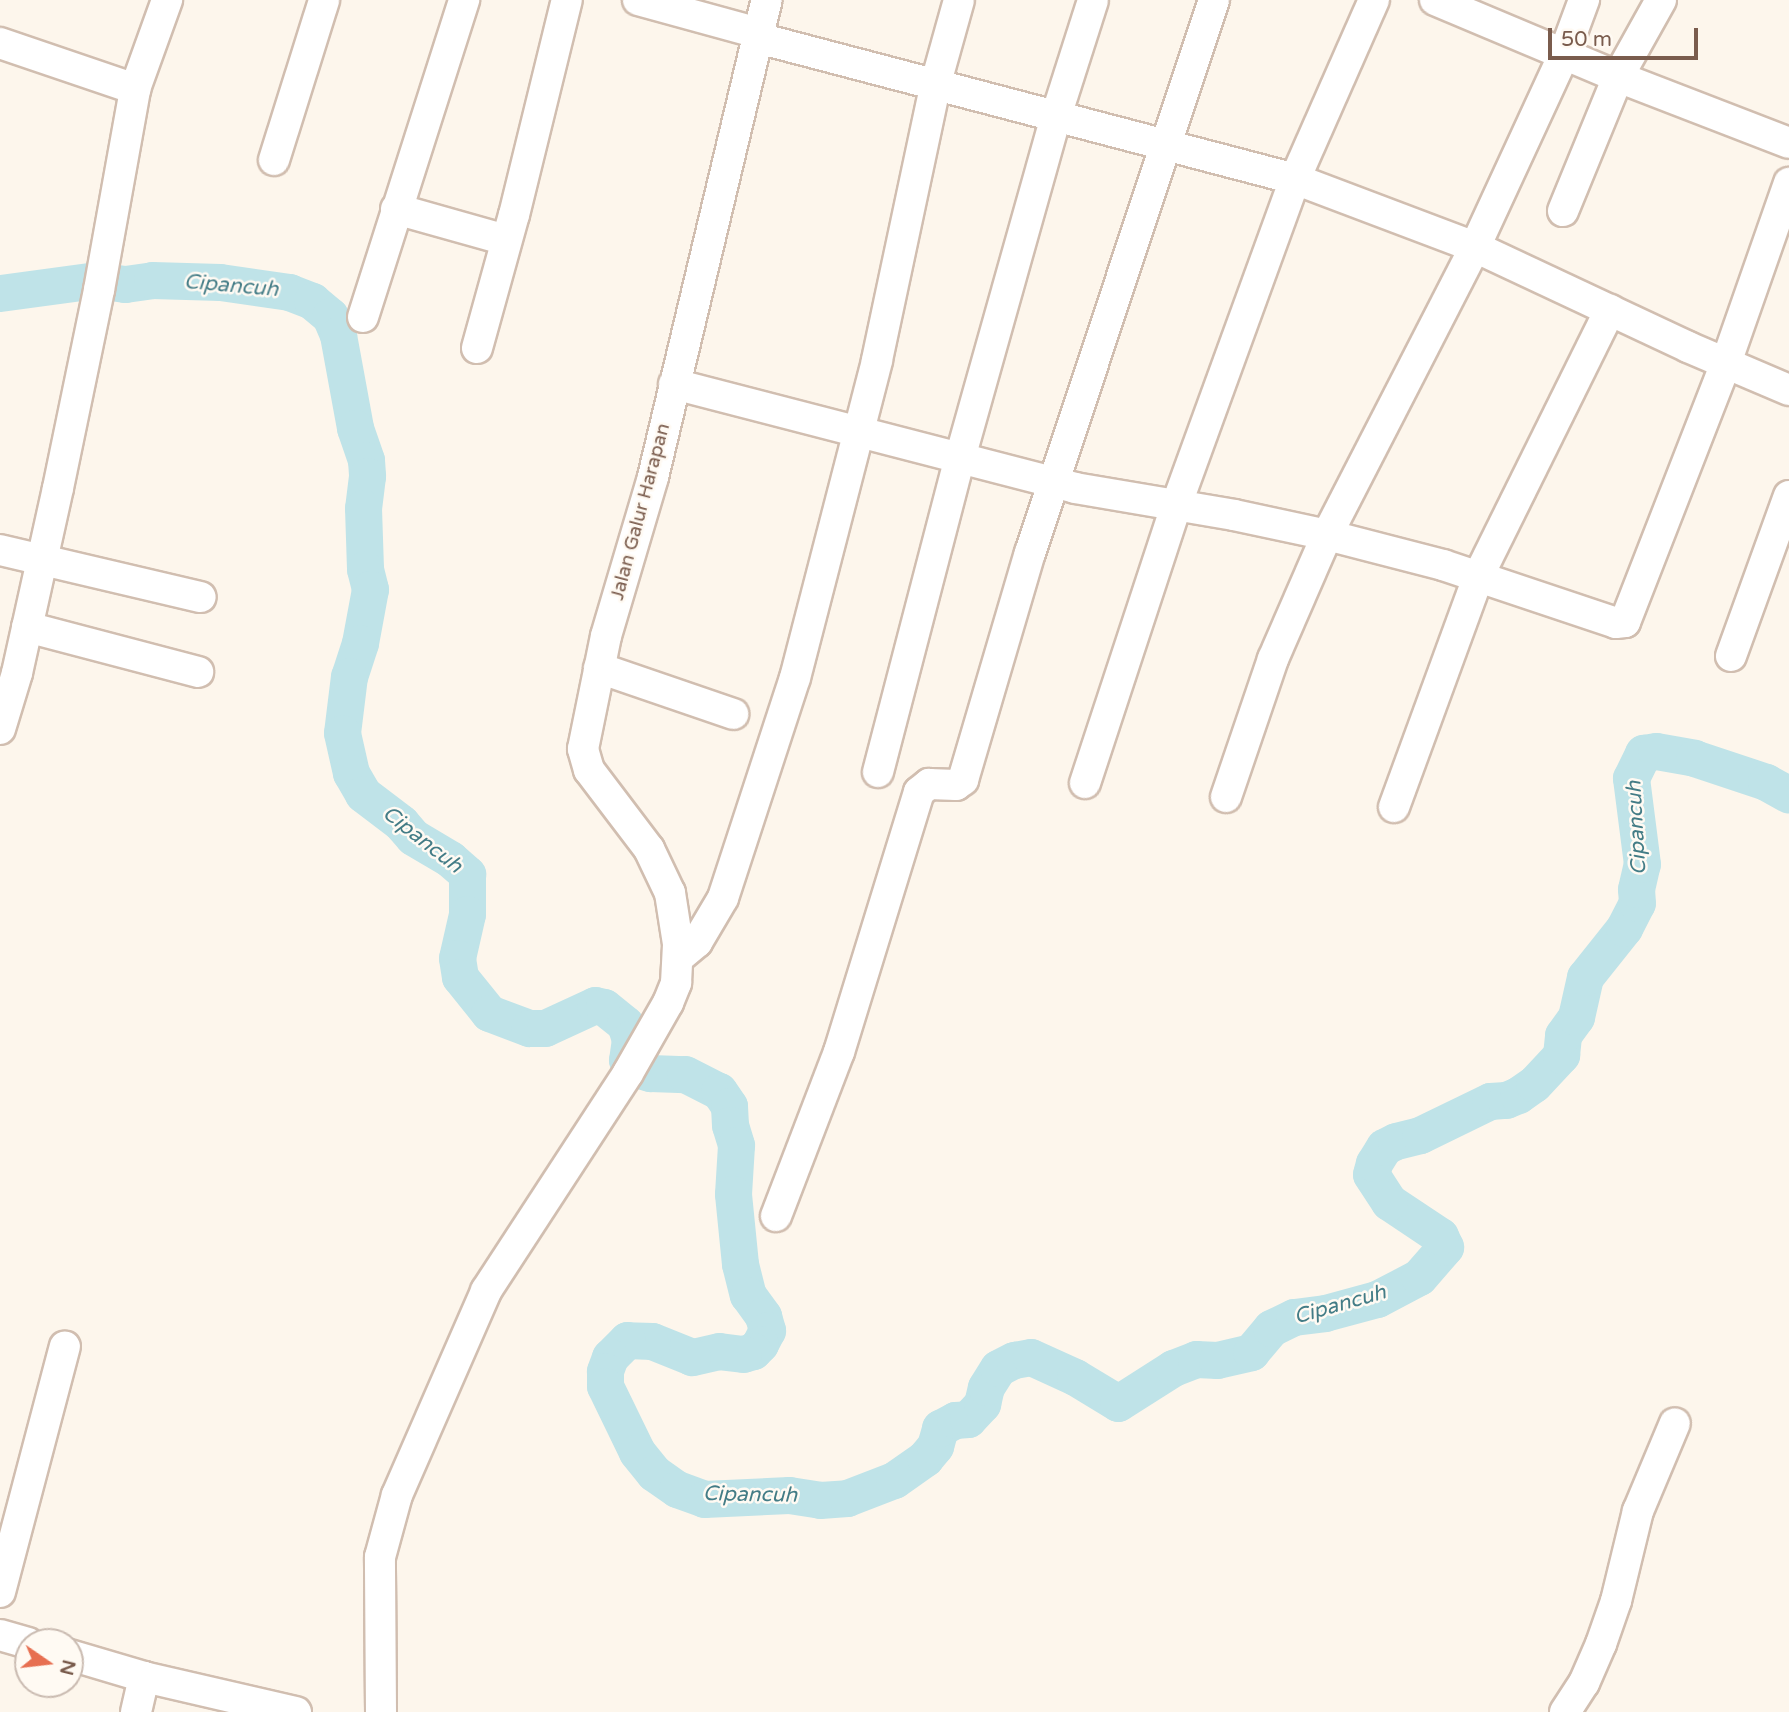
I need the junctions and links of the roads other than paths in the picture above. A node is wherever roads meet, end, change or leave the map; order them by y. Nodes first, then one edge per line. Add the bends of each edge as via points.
1 (167, 0) edge
2 (324, 0) edge
3 (464, 0) edge
4 (567, 0) edge
5 (638, 0) edge
6 (767, 0) edge
7 (959, 0) edge
8 (1093, 0) edge
9 (1214, 0) edge
10 (1374, 0) edge
11 (1584, 0) edge
12 (1661, 0) edge
13 (1448, 3) edge
14 (758, 35) junction
15 (0, 43) edge
16 (1564, 54) junction
17 (1618, 77) junction
18 (935, 86) junction
19 (135, 89) junction
20 (1056, 117) junction
21 (1789, 143) edge
22 (1168, 145) junction
23 (274, 160) dead end
24 (1295, 179) junction
25 (1789, 183) edge
26 (396, 209) junction
27 (1563, 211) dead end
28 (506, 240) junction
29 (1475, 247) junction
30 (1609, 310) junction
31 (363, 317) dead end
32 (477, 348) dead end
33 (1726, 363) junction
34 (674, 384) junction
35 (1789, 390) edge
36 (858, 433) junction
37 (960, 458) junction
38 (1053, 482) junction
39 (1789, 496) edge
40 (1176, 506) junction
41 (1327, 535) junction
42 (0, 550) edge
43 (41, 561) junction
44 (1478, 577) junction
45 (201, 597) dead end
46 (27, 627) junction
47 (1731, 656) dead end
48 (599, 668) junction
49 (198, 672) dead end
50 (733, 714) dead end
51 (0, 729) edge
52 (878, 772) dead end
53 (1086, 783) dead end
54 (1226, 797) dead end
55 (1394, 807) dead end
56 (678, 958) junction
57 (776, 1216) dead end
58 (65, 1346) dead end
59 (1675, 1423) dead end
60 (0, 1592) edge
61 (84, 1659) edge
62 (144, 1676) junction
63 (136, 1712) edge
64 (296, 1712) edge
65 (382, 1712) edge
66 (1565, 1712) edge

1 - 19 street
2 - 23 street
3 - 26 street
4 - 28 street
5 - 14 street
6 - 14 street, Jalan Galur Harapan
7 - 18 street
8 - 20 street
9 - 22 street
10 - 24 street
11 - 16 street
12 - 17 street
13 - 16 street
14 - 18 street
14 - 34 street, Jalan Galur Harapan
15 - 19 street
16 - 17 street
16 - 29 street
17 - 21 street
17 - 27 street
18 - 20 street
18 - 36 street
19 - 43 street via 99,290
20 - 22 street
20 - 37 street
22 - 24 street
22 - 38 street
24 - 29 street
24 - 40 street
25 - 33 street
26 - 28 street
26 - 31 street
28 - 32 street
29 - 30 street
29 - 41 street
30 - 33 street
30 - 44 street
33 - 35 street
33 - 44 street via 1625,622 1616,623
34 - 36 street
34 - 48 street, Jalan Galur Harapan
36 - 37 street
36 - 56 street via 795,678 723,898 696,942
37 - 38 street
37 - 52 street
38 - 40 street
38 - 57 street via 963,779 956,785 929,784 919,792 839,1052
39 - 47 street
40 - 41 street
40 - 53 street
41 - 44 street
41 - 54 street via 1278,647
42 - 43 street
43 - 45 street
43 - 46 street
44 - 55 street
46 - 49 street
46 - 51 street
48 - 50 street
48 - 56 street, Jalan Galur Harapan via 585,761 661,871 675,916
56 - 65 street, Jalan Galur Harapan via 668,1003 628,1073 486,1292 397,1495 380,1557
58 - 60 street
59 - 66 street via 1638,1511 1601,1644
61 - 62 street
62 - 63 street
62 - 64 street

